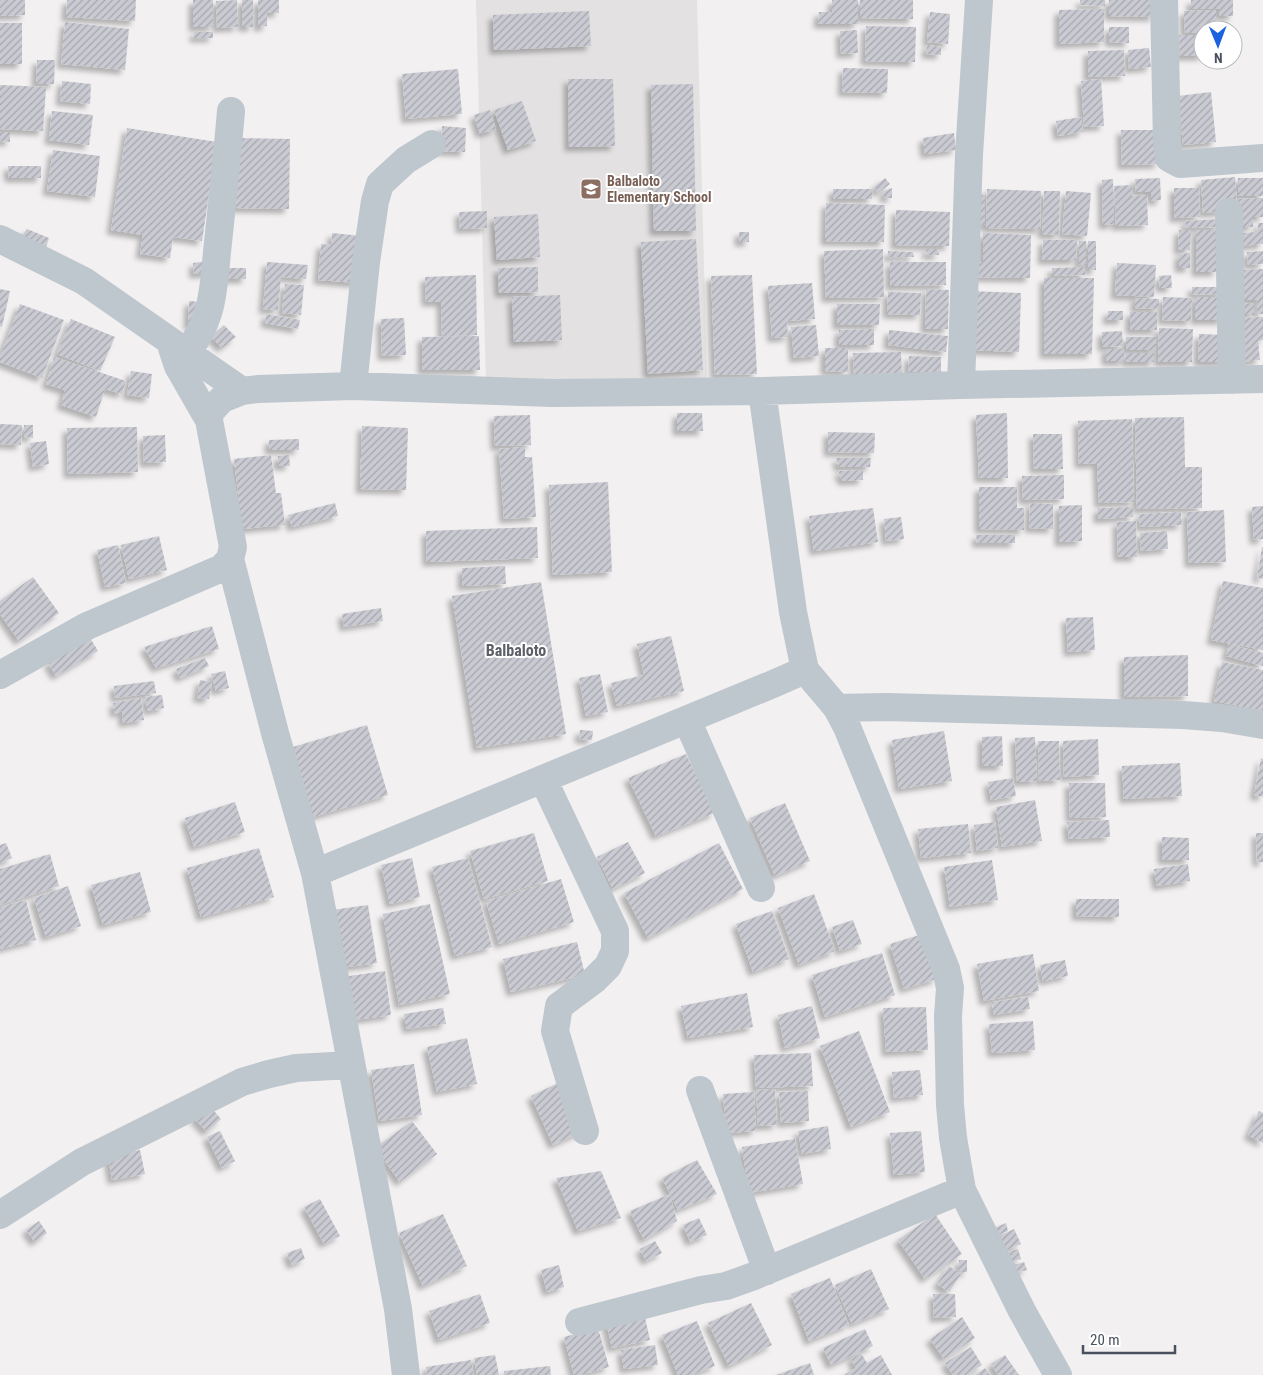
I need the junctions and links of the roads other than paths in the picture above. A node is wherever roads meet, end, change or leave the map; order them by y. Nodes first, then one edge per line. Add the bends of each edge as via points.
1 (979, 0) edge
2 (1164, 0) edge
3 (230, 110) dead end
4 (432, 144) dead end
5 (1263, 158) edge
6 (1229, 212) dead end
7 (0, 239) edge
8 (178, 354) junction
9 (1263, 379) edge
10 (1232, 380) junction
11 (961, 384) junction
12 (353, 386) junction
13 (242, 391) junction
14 (762, 391) junction
15 (208, 420) junction
16 (230, 560) junction
17 (805, 670) junction
18 (0, 675) edge
19 (837, 708) junction
20 (687, 720) junction
21 (1263, 725) edge
22 (543, 779) junction
23 (315, 872) junction
24 (761, 888) dead end
25 (351, 1065) junction
26 (700, 1090) dead end
27 (585, 1131) dead end
28 (962, 1190) junction
29 (0, 1215) edge
30 (767, 1271) junction
31 (579, 1322) dead end
32 (406, 1375) edge
33 (1058, 1375) edge

1 - 11 street via 969,154
2 - 5 street via 1169,158 1180,164
3 - 8 street via 225,187 209,311 198,334
4 - 12 street via 406,160 380,184 366,262
6 - 10 street
7 - 8 street via 84,281 121,306
8 - 13 street
8 - 15 street
9 - 10 street
10 - 11 street
11 - 14 street
12 - 13 street
12 - 14 street via 552,393
13 - 15 street via 215,405
14 - 17 street via 793,612
15 - 16 street via 233,546
16 - 18 street via 222,568 87,626
16 - 23 street
17 - 19 street
17 - 20 street
19 - 21 street via 1183,715
19 - 28 street via 946,969 950,988 950,1106
20 - 22 street
20 - 24 street
22 - 23 street
22 - 27 street via 615,931 615,951 608,966 559,1006 556,1019 555,1031
23 - 25 street
25 - 29 street via 296,1068 242,1082 82,1162
25 - 32 street via 398,1309
26 - 30 street
28 - 30 street
28 - 33 street
30 - 31 street via 726,1286

